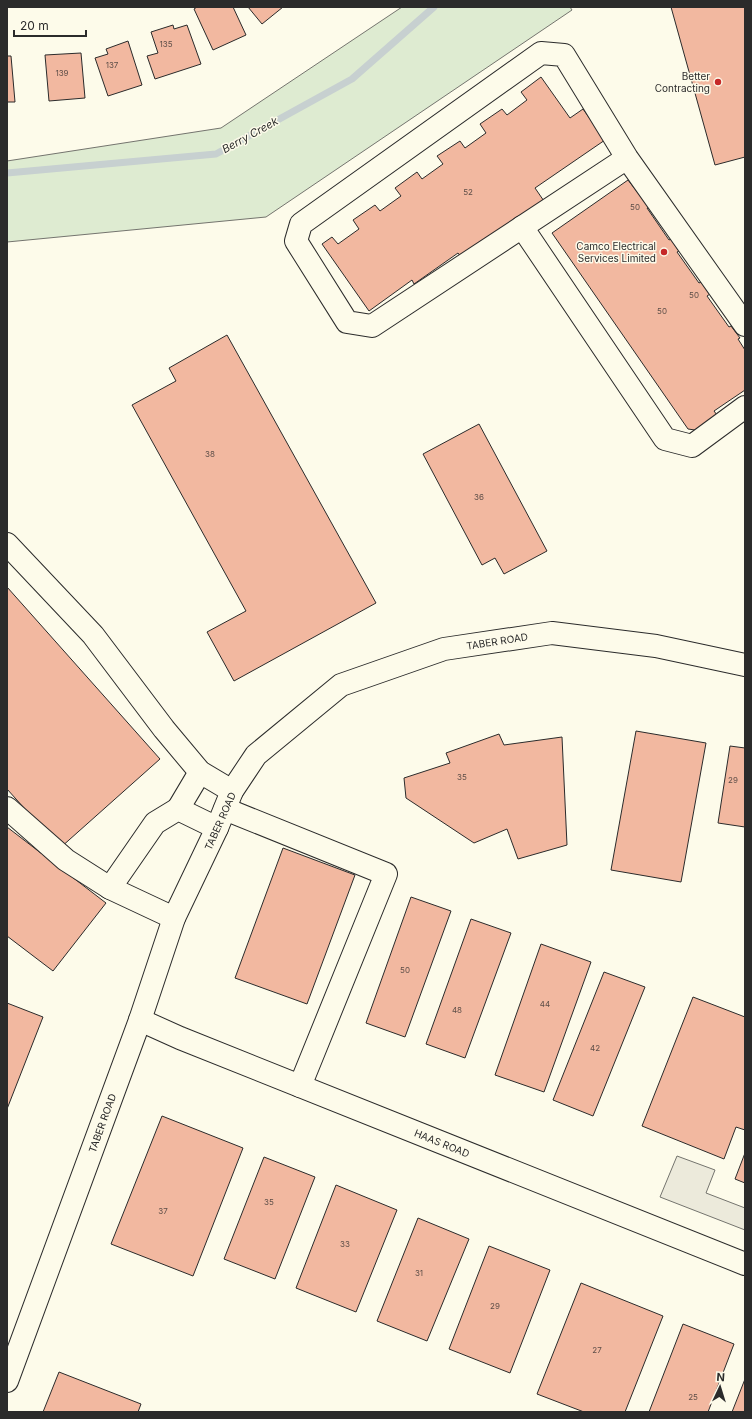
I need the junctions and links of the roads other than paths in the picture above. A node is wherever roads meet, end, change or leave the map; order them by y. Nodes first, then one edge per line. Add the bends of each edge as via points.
1 (627, 158) junction
2 (522, 227) junction
3 (745, 325) edge
4 (745, 407) edge
5 (7, 544) edge
6 (745, 665) edge
7 (200, 772) junction
8 (7, 808) edge
9 (178, 809) junction
10 (225, 810) junction
11 (110, 888) junction
12 (174, 918) junction
13 (140, 1020) junction
14 (300, 1086) junction
15 (745, 1264) edge
16 (7, 1382) edge

1 - 2 street
1 - 2 street via 564,55 541,53 301,224 296,241 346,322 372,326
1 - 3 street
2 - 4 street via 665,439 692,446
5 - 7 street via 93,635
6 - 10 street, TABER ROAD via 656,646 552,632 444,649 341,685 256,755
7 - 9 street
7 - 10 street
8 - 11 street via 66,860
9 - 10 street
9 - 11 street via 155,823
10 - 12 street, TABER ROAD
10 - 14 street via 386,874
11 - 12 street
12 - 13 street, TABER ROAD
13 - 14 street, HAAS ROAD
13 - 16 street, TABER ROAD
14 - 15 street, HAAS ROAD

